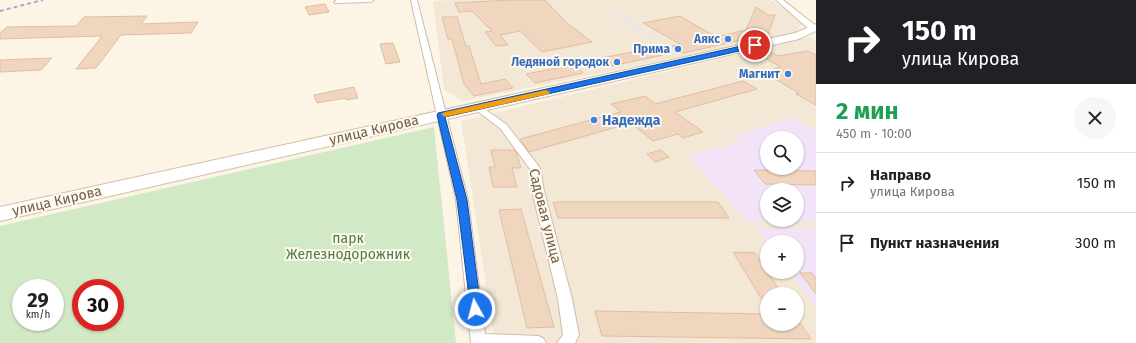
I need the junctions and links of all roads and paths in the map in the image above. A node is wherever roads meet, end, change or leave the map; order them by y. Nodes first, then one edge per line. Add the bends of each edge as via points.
1 (371, 0) edge
2 (414, 0) edge
3 (779, 0) edge
4 (337, 2) dead end
5 (813, 31) edge
6 (479, 108) junction
7 (441, 115) junction
8 (0, 214) edge
9 (479, 342) edge
10 (538, 343) edge
11 (565, 343) edge

1 - 4 street
2 - 7 street
3 - 5 street
5 - 6 main road, улица Кирова
6 - 7 main road, улица Кирова
6 - 11 street, Садовая улица via 503,126 535,168 538,191 565,299 571,334
7 - 8 main road, улица Кирова
7 - 9 street via 462,200
9 - 10 street

